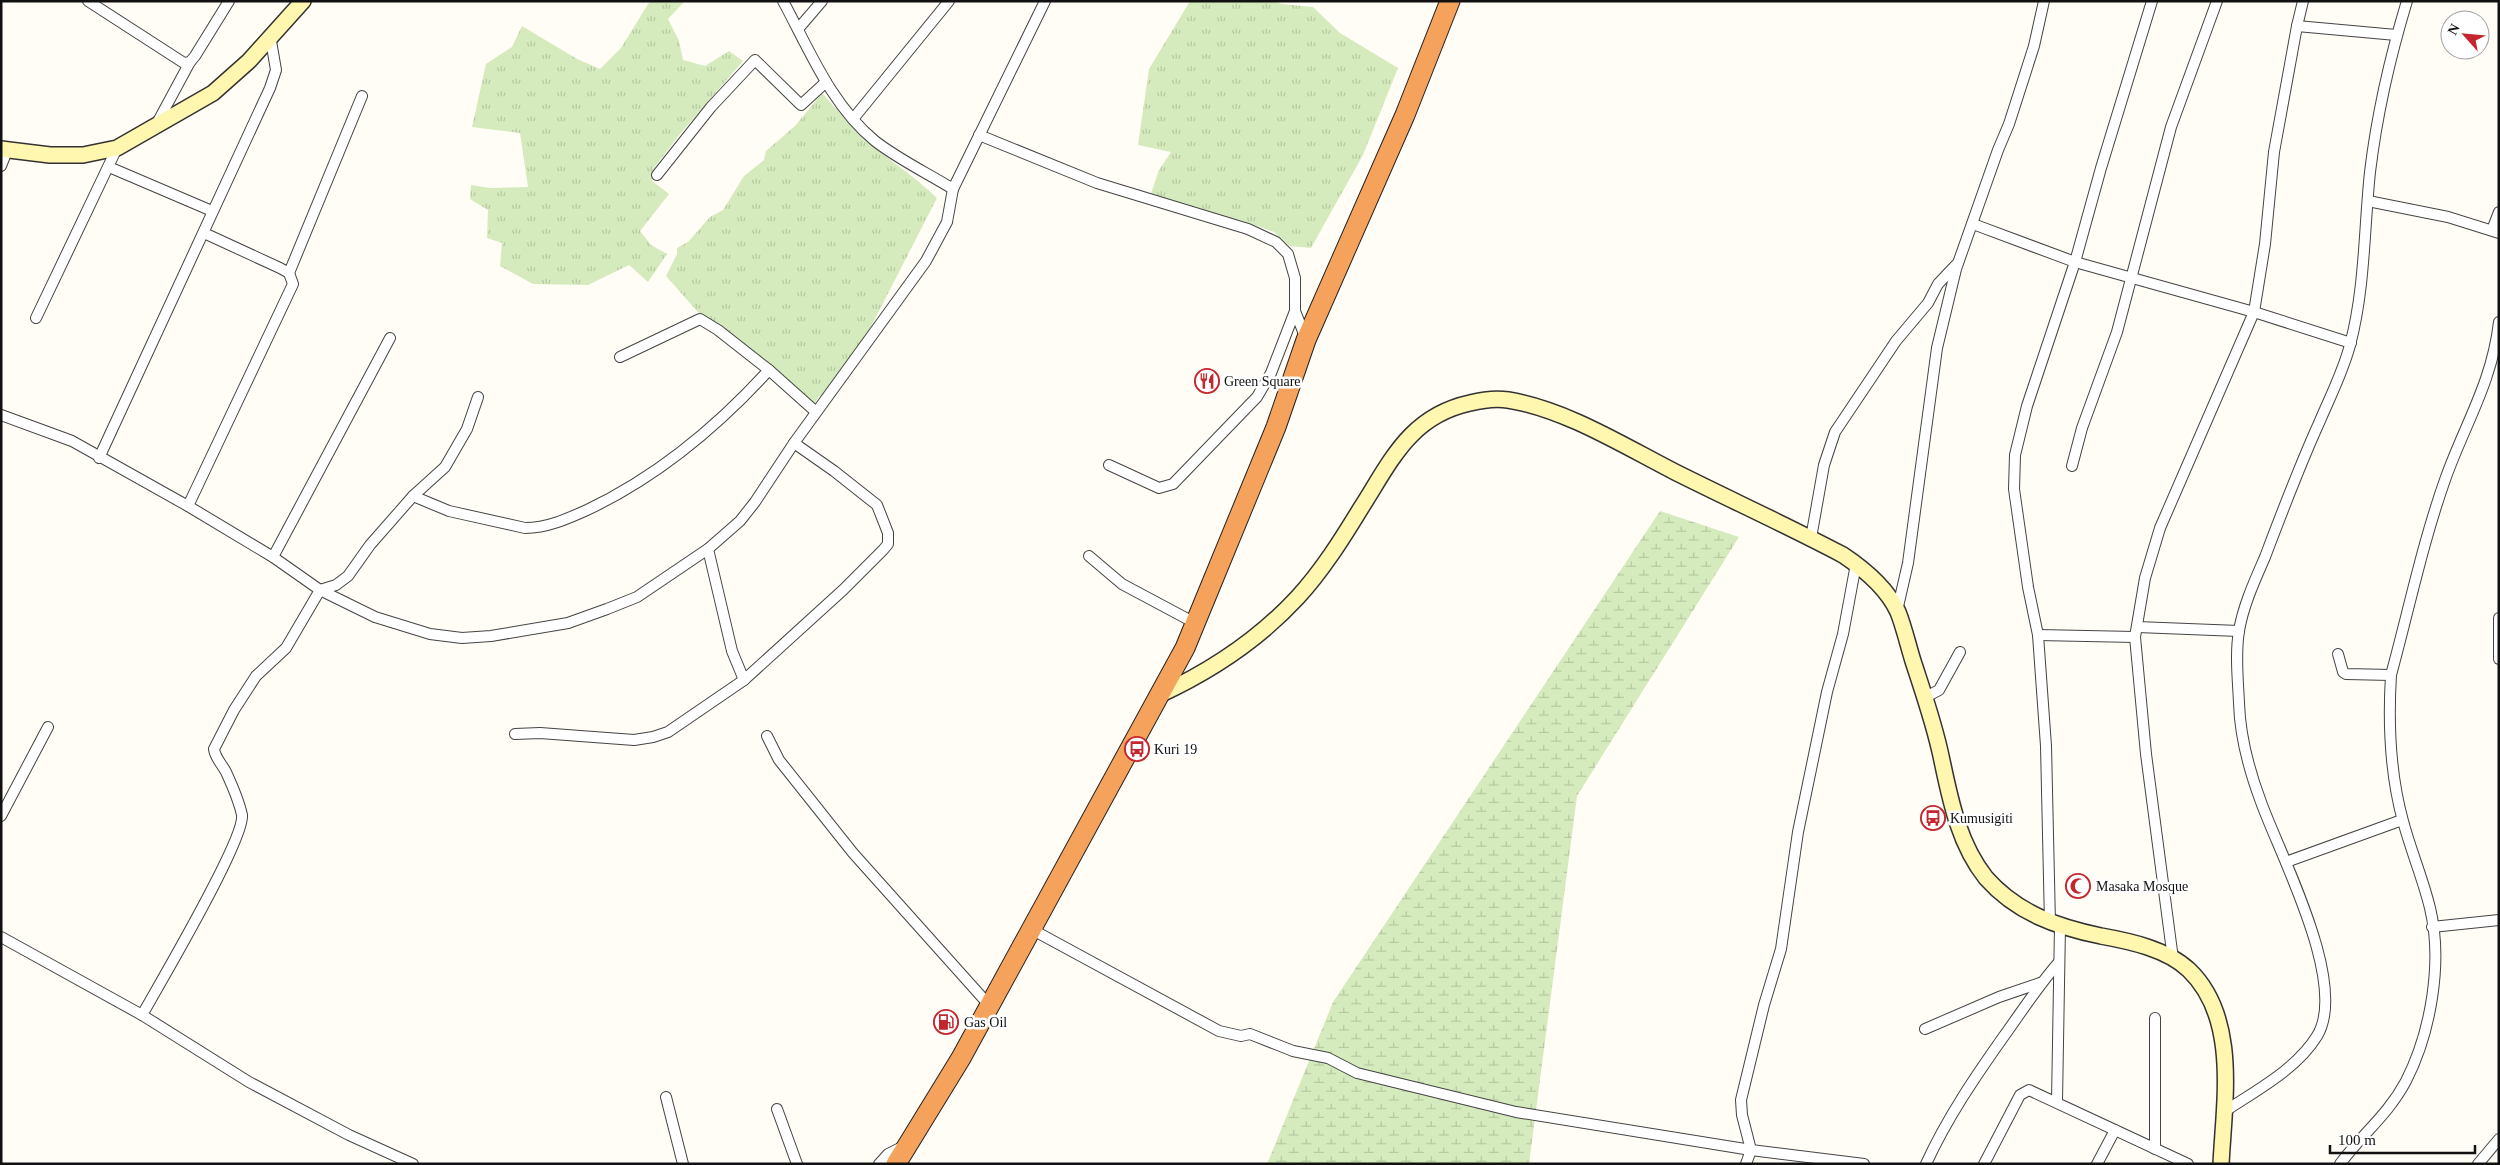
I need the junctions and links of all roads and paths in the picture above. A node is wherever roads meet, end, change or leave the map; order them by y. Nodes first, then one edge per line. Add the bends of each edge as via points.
1 (88, 1) edge
2 (304, 1) edge
3 (783, 1) edge
4 (822, 1) edge
5 (949, 1) edge
6 (1045, 1) edge
7 (1450, 1) edge
8 (2044, 1) edge
9 (2152, 1) edge
10 (2217, 1) edge
11 (2303, 1) edge
12 (2407, 1) edge
13 (224, 3) edge
14 (2297, 26) junction
15 (798, 29) junction
16 (2396, 35) junction
17 (270, 36) junction
18 (190, 62) junction
19 (826, 82) junction
20 (362, 96) dead end
21 (853, 119) junction
22 (155, 128) junction
23 (979, 135) junction
24 (117, 148) junction
25 (4, 150) edge
26 (1, 166) edge
27 (109, 167) junction
28 (657, 175) dead end
29 (953, 189) junction
30 (2368, 201) junction
31 (212, 211) junction
32 (2499, 212) edge
33 (1973, 224) junction
34 (2496, 231) edge
35 (204, 233) junction
36 (1959, 261) junction
37 (2075, 262) junction
38 (289, 273) junction
39 (2130, 277) junction
40 (1295, 311) junction
41 (2254, 312) junction
42 (36, 318) dead end
43 (2499, 322) edge
44 (390, 338) dead end
45 (1306, 340) junction
46 (2351, 343) junction
47 (620, 357) dead end
48 (769, 370) junction
49 (478, 398) dead end
50 (816, 412) junction
51 (1, 415) edge
52 (794, 443) junction
53 (99, 458) junction
54 (1110, 464) dead end
55 (2072, 466) dead end
56 (413, 496) junction
57 (188, 506) junction
58 (1811, 538) junction
59 (708, 549) junction
60 (1089, 556) dead end
61 (273, 557) junction
62 (1856, 564) junction
63 (320, 590) junction
64 (1897, 611) junction
65 (2499, 618) edge
66 (1195, 623) junction
67 (2137, 626) junction
68 (2239, 631) junction
69 (2038, 635) junction
70 (2136, 637) junction
71 (1960, 652) dead end
72 (2338, 654) dead end
73 (2499, 659) edge
74 (2391, 675) junction
75 (744, 680) junction
76 (1159, 695) junction
77 (1926, 697) junction
78 (48, 727) dead end
79 (515, 734) dead end
80 (767, 736) dead end
81 (1, 816) edge
82 (2402, 820) junction
83 (2286, 862) junction
84 (2499, 920) edge
85 (2055, 925) junction
86 (1031, 928) junction
87 (2432, 928) junction
88 (1, 937) edge
89 (2173, 959) junction
90 (2059, 962) junction
91 (2040, 983) junction
92 (990, 1005) junction
93 (142, 1016) junction
94 (2154, 1018) dead end
95 (1925, 1030) dead end
96 (666, 1098) dead end
97 (2057, 1101) junction
98 (777, 1109) dead end
99 (2224, 1112) junction
100 (2115, 1130) junction
101 (2499, 1139) edge
102 (911, 1141) junction
103 (2155, 1148) junction
104 (1751, 1150) junction
105 (413, 1164) edge
106 (683, 1164) edge
107 (797, 1164) edge
108 (879, 1164) edge
109 (896, 1164) edge
110 (1746, 1164) edge
111 (1864, 1164) edge
112 (1926, 1164) edge
113 (1984, 1164) edge
114 (2097, 1164) edge
115 (2188, 1164) edge
116 (2220, 1164) edge
117 (2340, 1164) edge
118 (2478, 1164) edge

1 - 18 street via 184,63
2 - 17 main road
3 - 15 street
4 - 15 street
5 - 21 street
6 - 23 street
7 - 45 highway via 1405,115
8 - 33 street via 2010,124
9 - 37 street
10 - 39 street via 2171,127
11 - 14 street
12 - 16 street
13 - 18 street
14 - 16 street
14 - 41 street via 2274,152 2266,244
15 - 19 street
16 - 30 street via 2381,104
17 - 22 main road via 249,61 213,93
17 - 31 street via 276,70
18 - 22 street
19 - 21 street
19 - 28 street via 801,105 754,60 711,107
20 - 38 street
21 - 29 street via 875,141
22 - 24 main road
23 - 29 street
23 - 40 street via 1097,183 1263,234 1288,254 1295,278
24 - 25 main road via 50,155
24 - 27 street
25 - 26 street
27 - 31 street
27 - 42 street
29 - 50 street via 948,222 926,261
30 - 34 street via 2448,217
30 - 46 street via 2359,303
31 - 35 street
32 - 34 street
33 - 36 street
33 - 37 street
35 - 38 street
35 - 53 street
36 - 58 street via 1896,341 1835,432 1824,465
36 - 64 street via 1937,348 1908,563
37 - 39 street
37 - 69 street via 2027,406 2015,454 2014,489
38 - 57 street via 293,284 286,302
39 - 41 street
39 - 55 street via 2116,332
40 - 45 street
40 - 54 street via 1271,373 1257,397 1173,484 1159,488
41 - 46 street
41 - 67 street via 2155,543
43 - 74 street via 2488,378 2446,477
44 - 61 street
45 - 66 highway via 1272,435
46 - 68 street via 2262,564
47 - 48 street via 700,319
48 - 50 street
48 - 56 street via 671,461 624,492 551,525 525,528 486,520 448,511
49 - 56 street via 467,429 445,467
50 - 52 street
51 - 53 street via 72,442
52 - 59 street via 740,521
52 - 75 street via 877,505 889,538 883,550 843,590
53 - 57 street
56 - 63 street via 348,576 336,585
57 - 61 street
58 - 62 main road
58 - 76 main road via 1612,439 1554,414 1506,399 1461,405 1432,418 1399,448 1337,545 1299,596 1281,614 1258,635 1199,677
59 - 63 street via 636,597 607,609 568,622 491,636 462,638 405,627 375,617
59 - 75 street via 732,651
60 - 66 street via 1122,584
61 - 63 street
62 - 64 main road via 1879,585
62 - 104 street via 1798,832 1781,949 1741,1100
63 - 93 street via 296,634 256,676 216,743 215,755 226,771 242,816 240,830
64 - 77 main road
65 - 73 street
66 - 76 highway
67 - 68 street
67 - 70 street
68 - 83 street via 2240,729 2261,805
69 - 70 street
69 - 85 street
70 - 89 street via 2146,754
71 - 77 street via 1939,690
72 - 74 street via 2346,674
74 - 82 street via 2390,740
75 - 79 street via 668,732 653,737 634,740
76 - 86 highway
77 - 85 main road via 1955,819 1973,857 1986,878 2005,895
78 - 81 street
80 - 92 street via 779,760 853,853
82 - 83 street
82 - 87 street via 2430,909
83 - 99 street via 2313,930 2324,987 2324,1013 2319,1034 2293,1064
84 - 87 street
85 - 89 main road via 2129,941
85 - 90 street
86 - 92 highway
86 - 104 street via 1218,1031 1241,1036 1250,1034 1292,1051 1328,1058 1357,1073 1516,1112
87 - 117 street via 2434,979 2430,1013 2407,1080 2390,1108
88 - 93 street
89 - 99 main road via 2189,970 2206,993 2218,1018 2224,1049
90 - 91 street
90 - 97 street
91 - 95 street via 1999,997
91 - 112 street via 1958,1103
92 - 102 highway
93 - 105 street via 249,1082
94 - 103 street
96 - 106 street
97 - 100 street
97 - 113 street via 2028,1090 2020,1095
98 - 107 street
99 - 116 main road
100 - 103 street
100 - 114 street
101 - 118 street
102 - 108 street via 888,1154
102 - 109 highway
103 - 115 street
104 - 110 street
104 - 111 street

